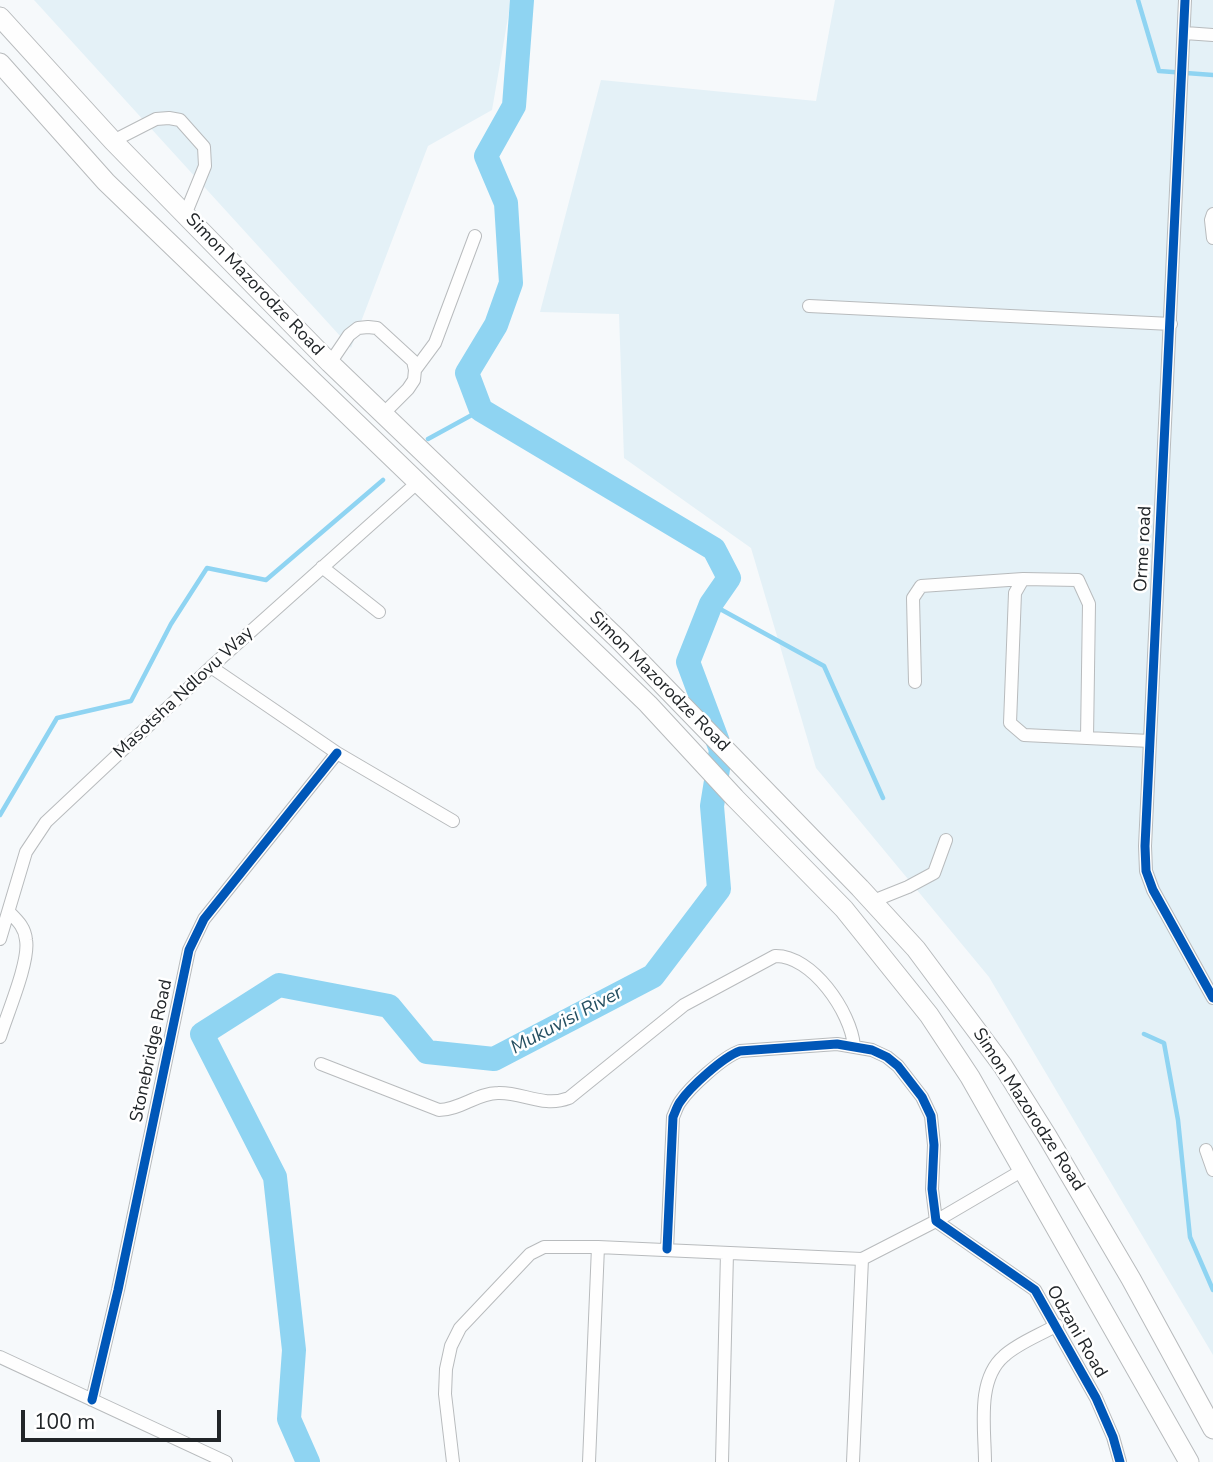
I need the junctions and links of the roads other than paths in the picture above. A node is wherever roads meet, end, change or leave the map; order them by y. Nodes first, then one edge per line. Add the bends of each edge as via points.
1 (1185, 0) edge
2 (0, 17) edge
3 (1185, 33) junction
4 (1213, 35) edge
5 (0, 63) edge
6 (113, 141) junction
7 (1213, 214) edge
8 (185, 215) junction
9 (475, 236) dead end
10 (1213, 238) edge
11 (809, 306) dead end
12 (1171, 324) junction
13 (330, 363) junction
14 (415, 370) junction
15 (384, 412) junction
16 (418, 482) junction
17 (322, 567) junction
18 (1023, 579) junction
19 (379, 612) dead end
20 (211, 667) junction
21 (915, 682) dead end
22 (1087, 738) junction
23 (1150, 741) junction
24 (337, 753) junction
25 (453, 821) dead end
26 (946, 840) dead end
27 (873, 901) junction
28 (9, 912) junction
29 (0, 939) edge
30 (1213, 998) edge
31 (0, 1037) edge
32 (854, 1046) junction
33 (321, 1064) dead end
34 (1206, 1150) dead end
35 (1023, 1170) junction
36 (1213, 1170) edge
37 (936, 1221) junction
38 (598, 1247) junction
39 (667, 1249) junction
40 (727, 1253) junction
41 (862, 1259) junction
42 (1057, 1325) junction
43 (0, 1357) edge
44 (92, 1400) junction
45 (1213, 1429) edge
46 (226, 1462) edge
47 (453, 1462) edge
48 (589, 1462) edge
49 (722, 1462) edge
50 (853, 1462) edge
51 (985, 1462) edge
52 (1120, 1462) edge
53 (1189, 1462) edge

1 - 3 street
2 - 6 highway, Simon Mazorodze Road
3 - 4 street
3 - 12 street, Orme road
5 - 16 highway, Simon Mazorodze Road via 106,182
6 - 8 highway, Simon Mazorodze Road
6 - 8 street via 156,119 180,120 204,146 205,166
7 - 10 street
8 - 13 highway, Simon Mazorodze Road
9 - 14 street via 435,343
11 - 12 street
12 - 23 street, Orme road
13 - 14 street via 349,335 368,327 386,336 413,361
13 - 15 highway, Simon Mazorodze Road
14 - 15 street via 408,389
15 - 27 highway, Simon Mazorodze Road via 662,685
16 - 17 street, Masotsha Ndlovu Way
16 - 35 highway, Simon Mazorodze Road via 648,704 844,909 929,1015
17 - 19 street
17 - 20 street, Masotsha Ndlovu Way
18 - 21 street via 921,586 913,598
18 - 22 street via 1078,580 1089,604
18 - 22 street via 1014,593 1010,723 1024,735
20 - 24 street
20 - 28 street, Masotsha Ndlovu Way via 46,822 26,852
22 - 23 street
23 - 30 street, Orme road via 1146,871
24 - 25 street
24 - 44 street, Stonebridge Road via 204,919 192,942
26 - 27 street via 934,873
27 - 45 highway, Simon Mazorodze Road via 916,949 1003,1066 1124,1267
28 - 29 street, Masotsha Ndlovu Way
28 - 31 street via 20,922 27,943
32 - 33 street via 847,1016 813,973 792,958 775,956 684,1005 559,1102 496,1093 439,1110
32 - 37 street via 887,1057 898,1066 931,1116
32 - 39 street via 740,1051 719,1063 680,1102 671,1134
34 - 36 street
35 - 37 street
35 - 53 highway, Simon Mazorodze Road
37 - 41 street
37 - 42 street, Odzani Road via 1035,1290
38 - 39 street
38 - 47 street via 544,1247 530,1254 460,1328 446,1369
38 - 48 street
39 - 40 street
40 - 41 street
40 - 49 street
41 - 50 street
42 - 51 street via 1005,1354 988,1379
42 - 52 street, Odzani Road via 1096,1398
43 - 44 street
44 - 46 street

